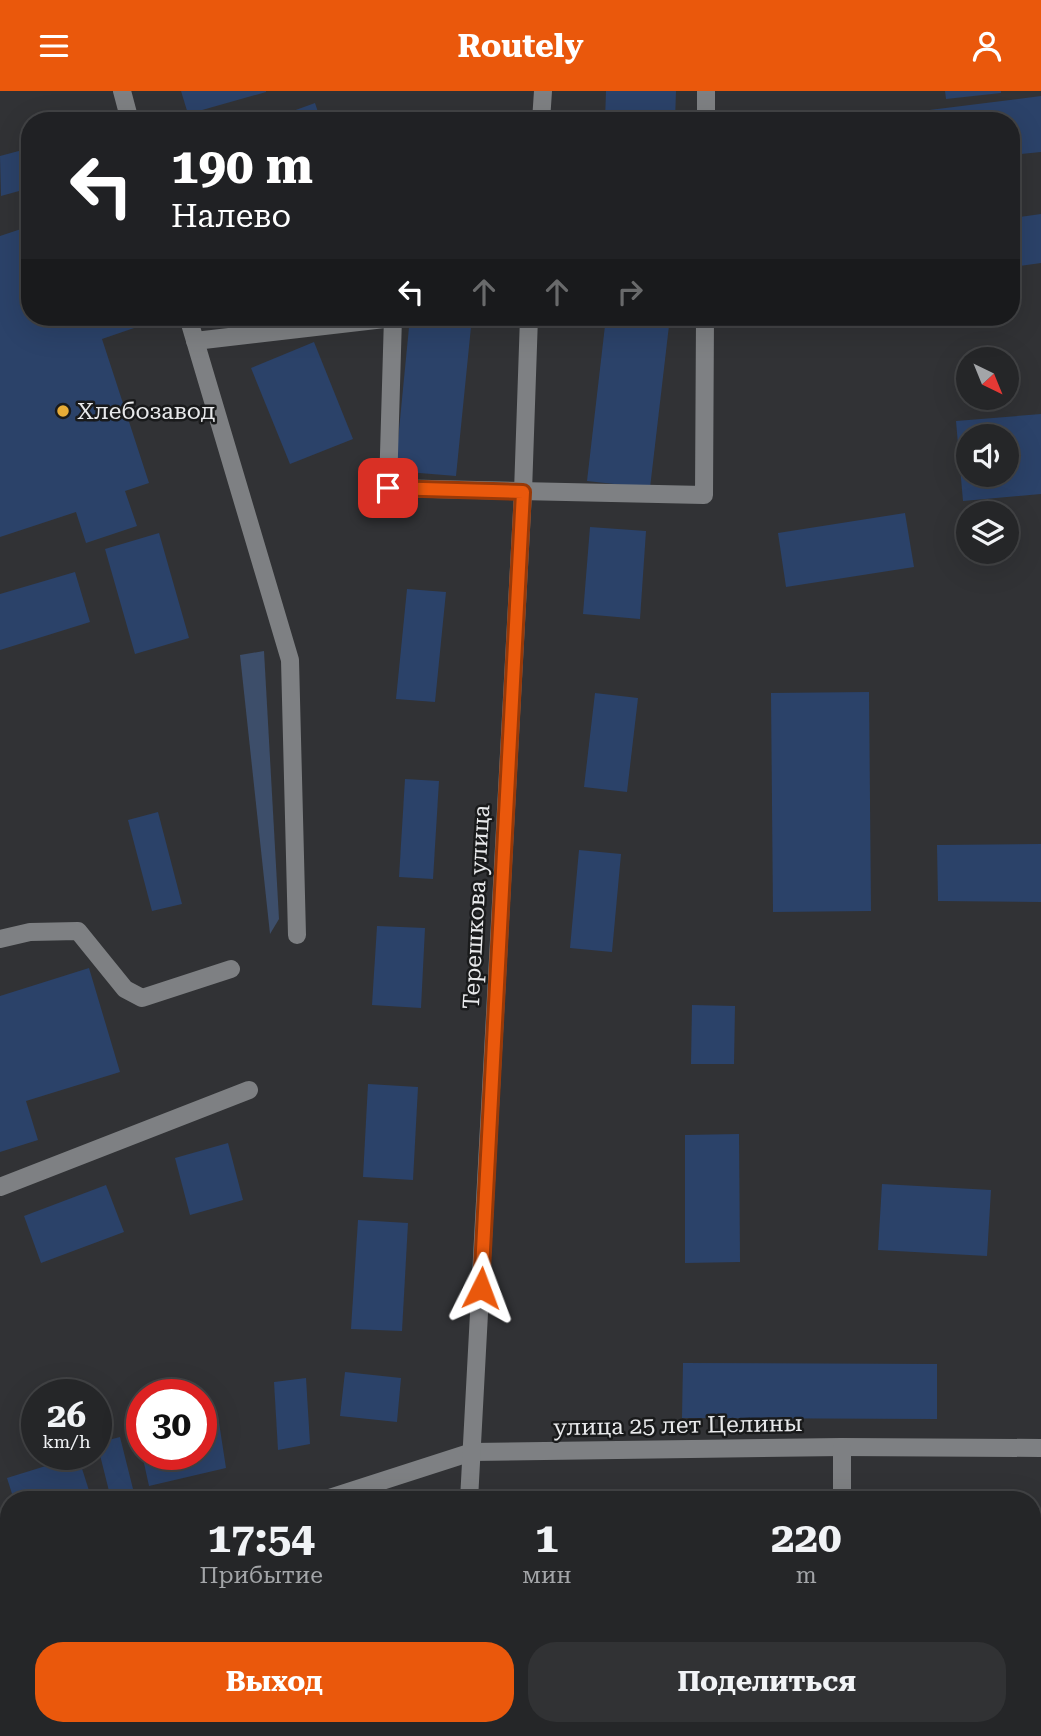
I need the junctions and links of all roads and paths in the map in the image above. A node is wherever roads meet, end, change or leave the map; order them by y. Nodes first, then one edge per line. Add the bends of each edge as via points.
1 (122, 91) edge
2 (543, 91) edge
3 (706, 91) edge
4 (128, 112) edge
5 (542, 112) edge
6 (706, 112) edge
7 (191, 326) edge
8 (319, 326) edge
9 (393, 326) edge
10 (529, 326) edge
11 (705, 326) edge
12 (195, 341) junction
13 (523, 492) junction
14 (297, 935) dead end
15 (0, 939) edge
16 (231, 969) dead end
17 (249, 1090) dead end
18 (0, 1187) edge
19 (842, 1447) junction
20 (1041, 1448) edge
21 (472, 1452) junction
22 (351, 1491) edge
23 (470, 1491) edge
24 (842, 1491) edge

1 - 4 street
2 - 5 street
3 - 6 street
7 - 12 street
8 - 12 street
9 - 13 street via 388,488
10 - 13 street, Терешкова улица
11 - 13 street via 704,495
12 - 14 street via 290,660
13 - 21 street, Терешкова улица
15 - 16 street via 30,932 78,931 125,989 142,998
17 - 18 street
19 - 20 street, улица 25 лет Целины
19 - 21 street, улица 25 лет Целины
19 - 24 street
21 - 22 street, улица 25 лет Целины
21 - 23 street, Терешкова улица

